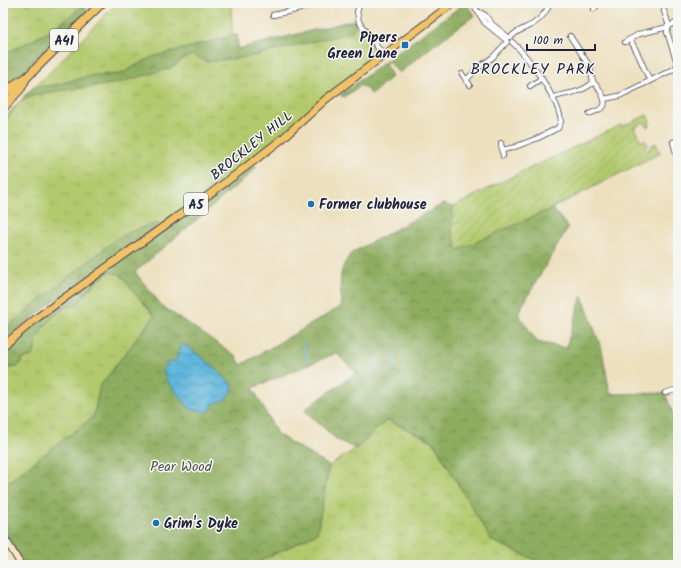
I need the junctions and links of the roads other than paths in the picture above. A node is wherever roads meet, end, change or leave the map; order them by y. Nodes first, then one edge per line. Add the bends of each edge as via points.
1 (102, 3) edge
2 (318, 3) edge
3 (360, 3) edge
4 (453, 3) edge
5 (472, 3) edge
6 (548, 3) edge
7 (599, 3) edge
8 (594, 9) dead end
9 (664, 11) dead end
10 (273, 15) dead end
11 (678, 22) edge
12 (668, 27) junction
13 (570, 36) dead end
14 (509, 40) junction
15 (630, 40) junction
16 (625, 42) dead end
17 (384, 55) junction
18 (462, 74) dead end
19 (26, 78) junction
20 (542, 78) junction
21 (466, 80) junction
22 (650, 81) junction
23 (593, 82) junction
24 (470, 85) dead end
25 (530, 86) dead end
26 (3, 95) edge
27 (552, 98) junction
28 (604, 99) junction
29 (3, 108) edge
30 (589, 114) dead end
31 (676, 142) edge
32 (501, 143) dead end
33 (502, 150) junction
34 (503, 156) dead end
35 (678, 160) edge
36 (3, 346) edge
37 (678, 389) edge
38 (665, 393) dead end
39 (3, 535) edge
40 (21, 565) edge

1 - 19 highway, A41
2 - 10 street
3 - 17 street via 357,12 359,22
4 - 17 main road, BROCKLEY HILL / A5
5 - 14 street via 488,26
6 - 14 street via 547,10 538,20 517,31
7 - 8 street
9 - 12 street
11 - 12 street
12 - 15 street via 650,31
12 - 22 street via 667,32 677,67
13 - 23 street via 590,67
14 - 20 street via 520,48
14 - 21 street
15 - 16 street
15 - 22 street via 639,53
17 - 36 main road, BROCKLEY HILL / A5 via 326,99 255,160 42,314
18 - 21 street
19 - 26 highway, A41
19 - 29 highway, A41 via 21,88
20 - 25 street
20 - 27 street
21 - 24 street
22 - 28 street via 614,98
23 - 27 street via 571,94
23 - 28 street via 598,86
27 - 33 street via 561,119 560,126 538,138
28 - 30 street via 602,108
31 - 35 street
32 - 33 street
33 - 34 street
37 - 38 street
39 - 40 street

